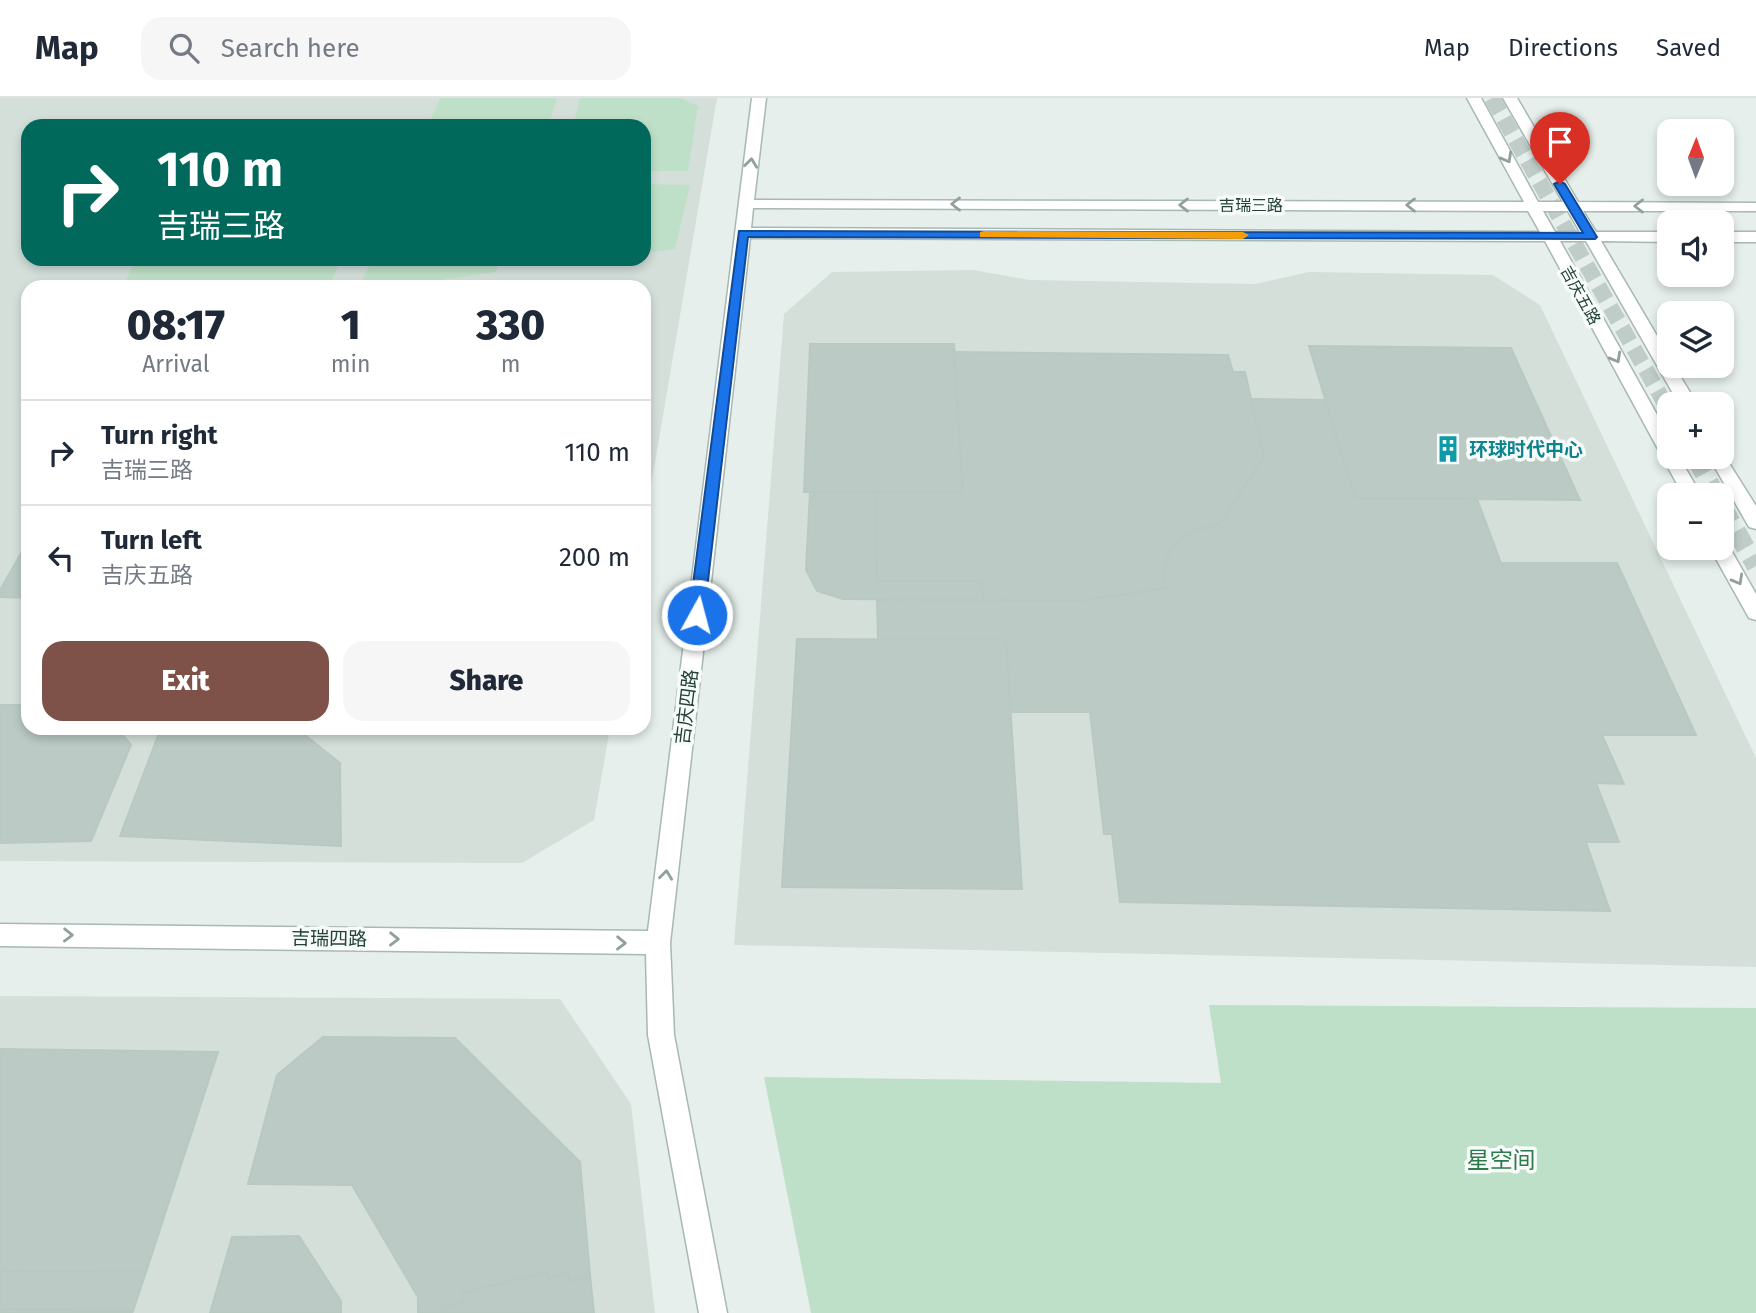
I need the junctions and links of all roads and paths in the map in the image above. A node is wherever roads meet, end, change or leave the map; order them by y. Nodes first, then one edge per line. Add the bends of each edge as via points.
1 (759, 98) edge
2 (1474, 98) edge
3 (1510, 98) edge
4 (746, 204) junction
5 (1533, 205) junction
6 (1572, 205) junction
7 (1756, 207) edge
8 (743, 233) junction
9 (1549, 236) junction
10 (1591, 237) junction
11 (1657, 237) edge
12 (1734, 237) edge
13 (1756, 237) edge
14 (1681, 392) edge
15 (1657, 432) edge
16 (1725, 469) edge
17 (1756, 522) edge
18 (1727, 560) edge
19 (1756, 612) edge
20 (0, 934) edge
21 (658, 943) junction
22 (713, 1313) edge

4 -> 1 street, 吉庆四路
2 -> 5 street, 吉庆五路
3 - 6 street, 吉庆五路
5 -> 4 street, 吉瑞三路
4 - 8 street, 吉庆四路
5 - 6 street, 吉瑞三路
5 - 9 street, 吉庆五路
7 -> 6 street, 吉瑞三路
6 - 10 street, 吉庆五路
8 - 9 street, 吉瑞三路
21 -> 8 street, 吉庆四路
9 - 10 street, 吉瑞三路
9 -> 15 street, 吉庆五路
10 - 11 street, 吉瑞三路
10 - 14 street, 吉庆五路
12 - 13 street
16 - 17 street
18 -> 19 street
20 -> 21 street, 吉瑞四路
21 - 22 street, 吉庆四路 via 661,1035

